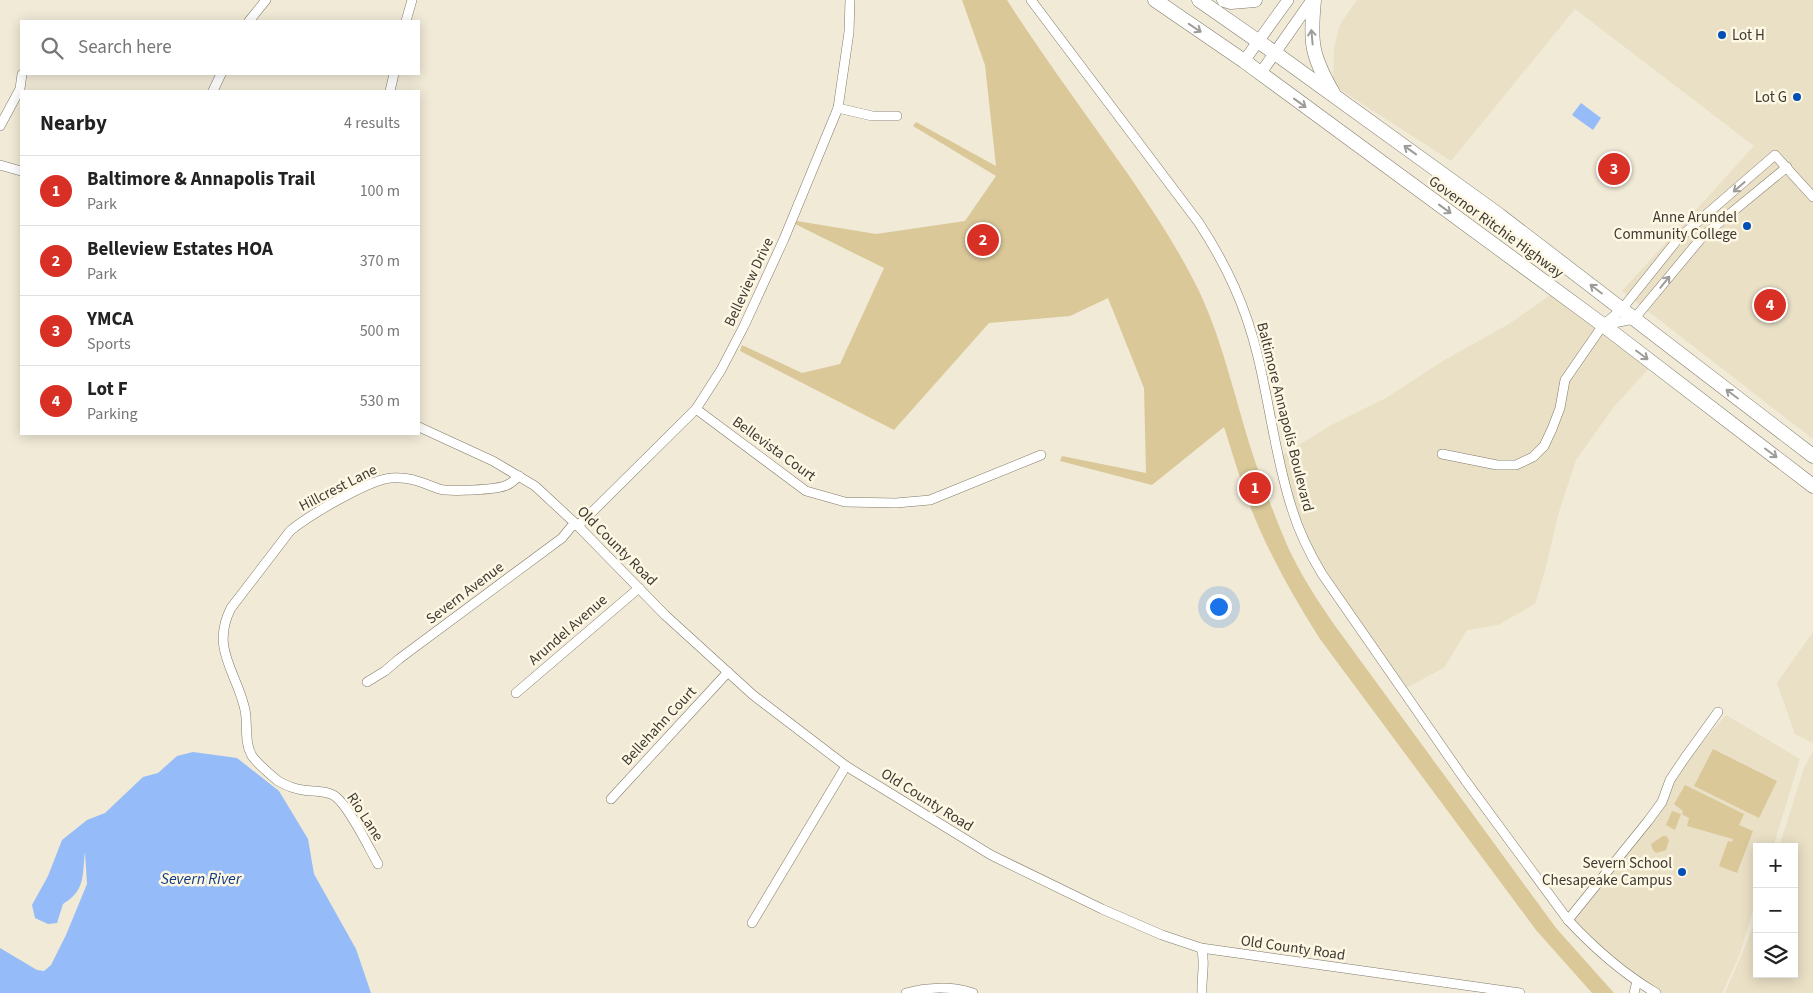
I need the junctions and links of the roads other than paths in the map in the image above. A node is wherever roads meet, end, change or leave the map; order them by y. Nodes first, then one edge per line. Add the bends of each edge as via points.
1 (266, 0) edge
2 (412, 0) edge
3 (850, 0) edge
4 (1031, 0) edge
5 (1155, 0) edge
6 (1199, 0) edge
7 (1224, 0) edge
8 (1255, 0) edge
9 (1288, 0) edge
10 (1313, 0) edge
11 (250, 20) edge
12 (406, 20) edge
13 (1258, 41) junction
14 (1275, 53) junction
15 (1244, 61) junction
16 (1260, 74) junction
17 (22, 75) edge
18 (221, 75) edge
19 (394, 75) edge
20 (213, 90) edge
21 (390, 90) edge
22 (1336, 98) junction
23 (838, 108) junction
24 (897, 116) dead end
25 (0, 126) edge
26 (0, 165) edge
27 (1787, 167) junction
28 (20, 171) edge
29 (1813, 197) edge
30 (1622, 309) junction
31 (1634, 320) junction
32 (1603, 325) junction
33 (696, 408) junction
34 (420, 427) edge
35 (1041, 454) dead end
36 (1442, 454) dead end
37 (1813, 456) edge
38 (519, 476) junction
39 (1813, 486) edge
40 (576, 524) junction
41 (639, 588) junction
42 (728, 672) junction
43 (367, 682) dead end
44 (516, 693) dead end
45 (1718, 712) dead end
46 (247, 720) joint
47 (846, 766) junction
48 (611, 799) dead end
49 (378, 864) dead end
50 (1568, 920) junction
51 (752, 923) dead end
52 (1201, 948) junction
53 (1637, 982) junction
54 (906, 993) edge
55 (973, 993) edge
56 (1202, 993) edge
57 (1520, 993) edge
58 (1634, 993) edge
59 (1656, 993) edge

1 - 11 street
2 - 12 street
3 - 23 street, Belleview Drive via 849,32
4 - 50 street, Baltimore Annapolis Boulevard via 1199,223 1229,274 1244,308 1258,357 1292,510 1322,574
5 -> 15 highway, Governor Ritchie Highway
6 - 13 highway, Governor Ritchie Highway
7 - 8 highway
9 - 13 main road
10 - 14 main road
22 -> 10 highway via 1316,60 1311,24
13 - 14 highway, Governor Ritchie Highway
13 - 15 main road
14 - 16 main road
14 - 22 highway, Governor Ritchie Highway
15 - 16 highway, Governor Ritchie Highway
16 -> 32 highway, Governor Ritchie Highway
17 - 25 street via 20,89
18 - 20 street
19 - 21 street
30 -> 22 highway, Governor Ritchie Highway via 1499,215
23 - 24 street via 872,116
23 - 33 street, Belleview Drive via 744,326
26 - 28 street
27 - 29 street
27 -> 30 street via 1775,155 1678,239
31 -> 27 street via 1703,236
30 - 31 highway, Governor Ritchie Highway
30 - 32 street
31 - 32 street
37 -> 31 highway, Governor Ritchie Highway
32 - 36 street via 1565,380 1555,422 1544,446 1533,457 1516,465 1497,465
32 -> 39 highway, Governor Ritchie Highway
33 - 35 street, Bellevista Court via 806,491 845,502 930,500
33 - 40 street, Belleview Drive via 582,522
34 - 38 street, Old County Road
38 - 40 street, Old County Road via 535,486
38 - 46 street, Hillcrest Lane via 506,486 441,490 426,483 390,478 338,500 290,531 224,621 227,664
40 - 41 street, Old County Road
40 - 43 street, Severn Avenue via 562,538
41 - 42 street, Old County Road
41 - 44 street, Arundel Avenue
42 - 47 street, Old County Road via 788,723
42 - 48 street, Bellehahn Court
45 - 50 street via 1670,780 1662,802
46 - 49 street, Rio Lane via 247,742 252,757 278,780 302,790 336,796
47 - 51 street
47 - 52 street, Old County Road via 998,859 1102,909
50 - 53 street, Baltimore Annapolis Boulevard via 1600,953
52 - 56 street via 1204,956
52 - 57 street, Old County Road
53 - 58 street
53 - 59 street, Baltimore Annapolis Boulevard
54 - 55 street via 949,988

